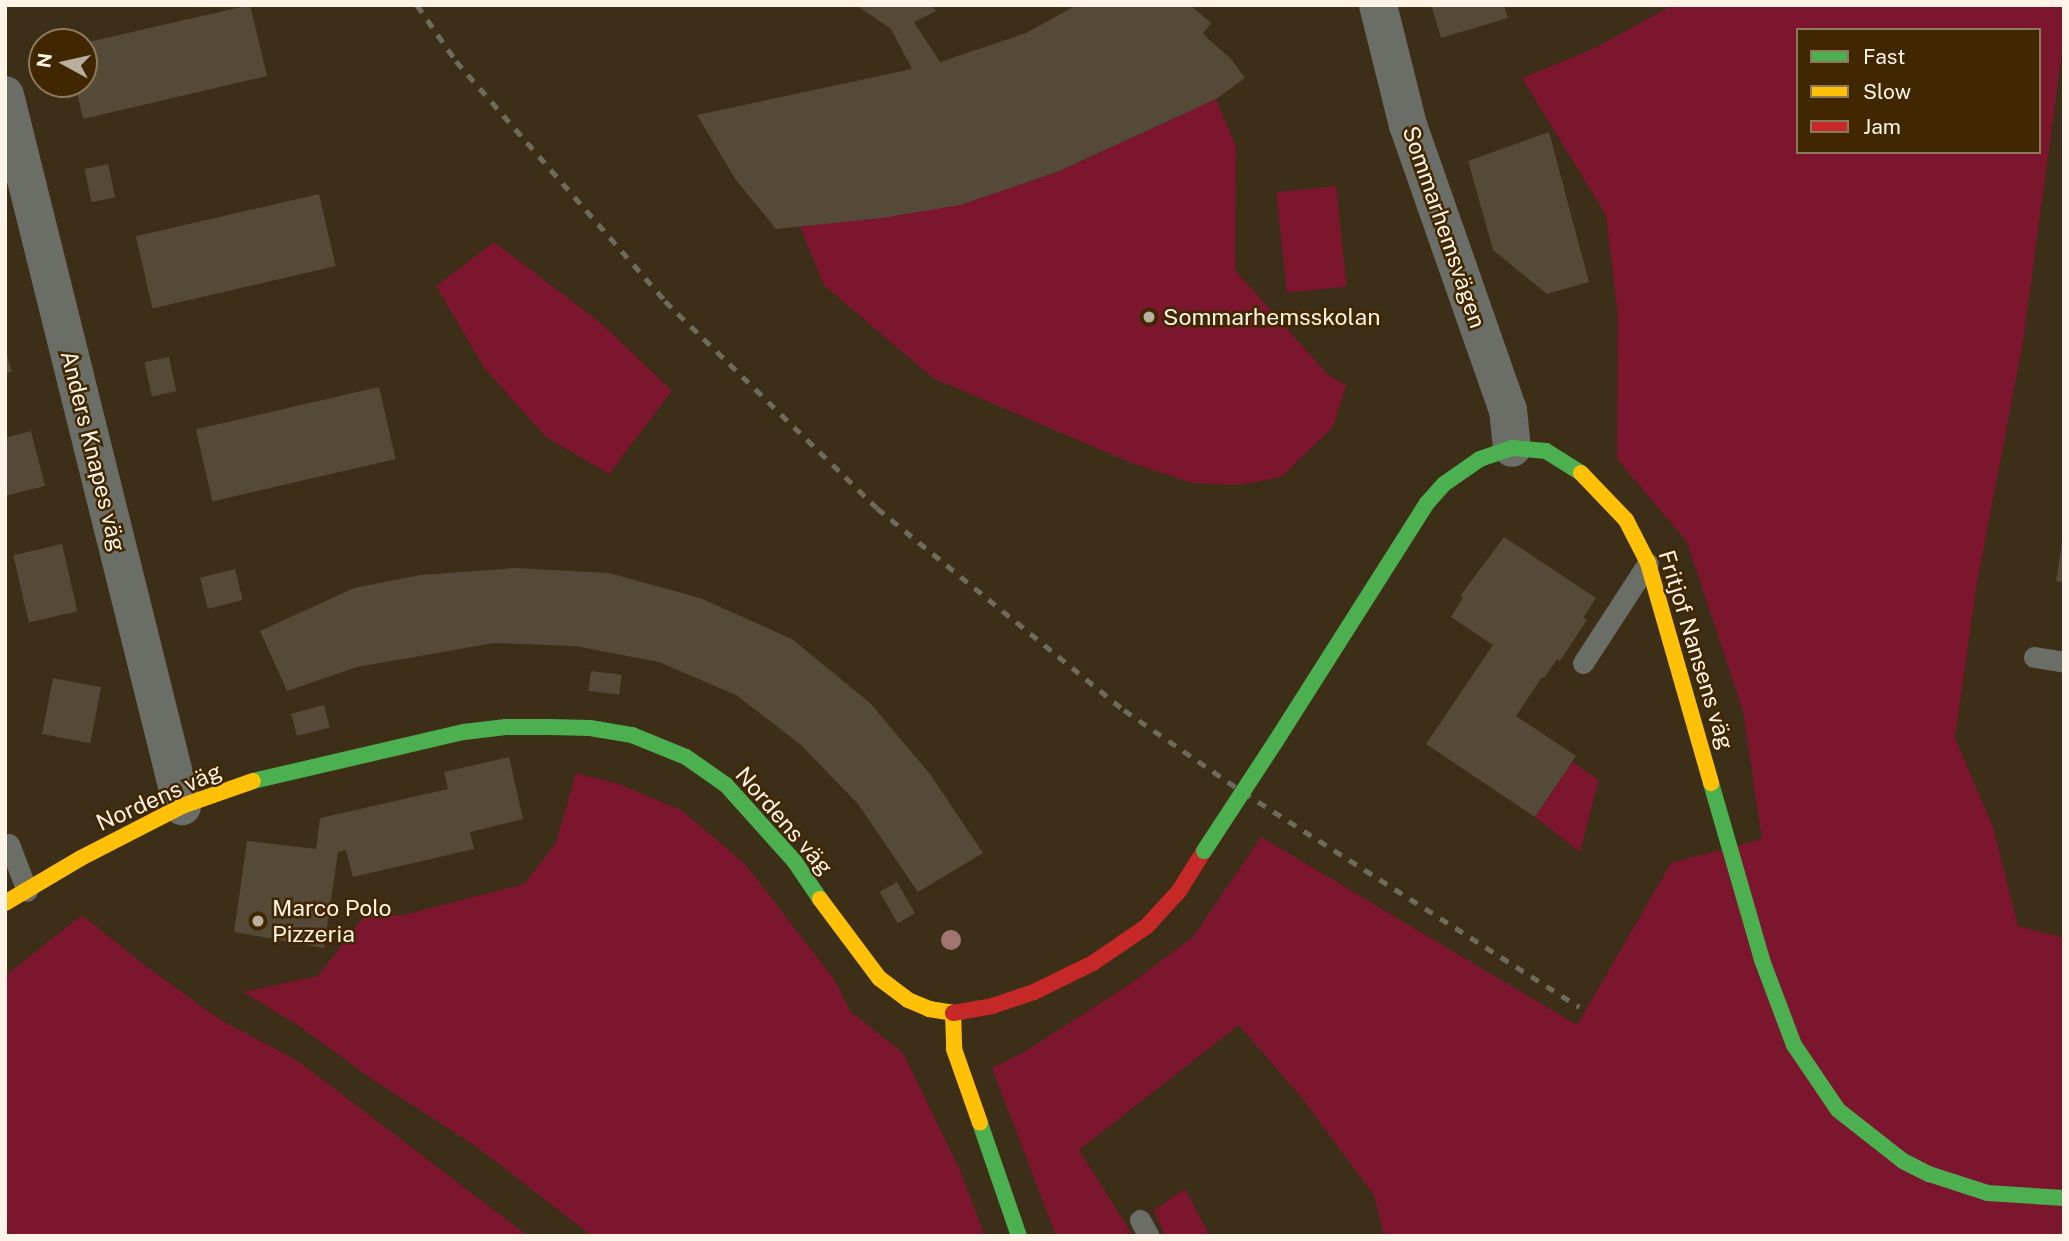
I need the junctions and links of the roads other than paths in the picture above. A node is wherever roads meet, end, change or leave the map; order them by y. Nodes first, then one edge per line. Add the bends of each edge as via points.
1 (1378, 5) edge
2 (5, 95) edge
3 (1512, 448) junction
4 (1648, 563) junction
5 (2034, 657) dead end
6 (2064, 662) edge
7 (1583, 663) dead end
8 (183, 806) junction
9 (9, 844) dead end
10 (27, 891) junction
11 (5, 903) edge
12 (953, 1013) junction
13 (2064, 1198) edge
14 (1019, 1236) edge

1 - 3 street, Sommarhemsvägen via 1408,125 1508,410
2 - 8 street, Anders Knapes väg
3 - 4 street, Fritjof Nansens väg via 1546,451 1578,469 1626,520
3 - 12 street, Fritjof Nansens väg, bridge via 1461,470 1427,503 1179,891 1147,926 1093,963 1034,992
4 - 7 lane
4 - 13 street, Fritjof Nansens väg via 1762,960 1794,1045 1814,1076 1838,1110 1903,1161 1929,1174 1988,1193
5 - 6 lane
8 - 10 street, Nordens väg
8 - 12 street, Nordens väg via 248,782 464,732 538,727 632,735 686,757 726,785 795,862 879,978 919,1004
9 - 10 lane
10 - 11 street, Nordens väg
12 - 14 street via 954,1049

